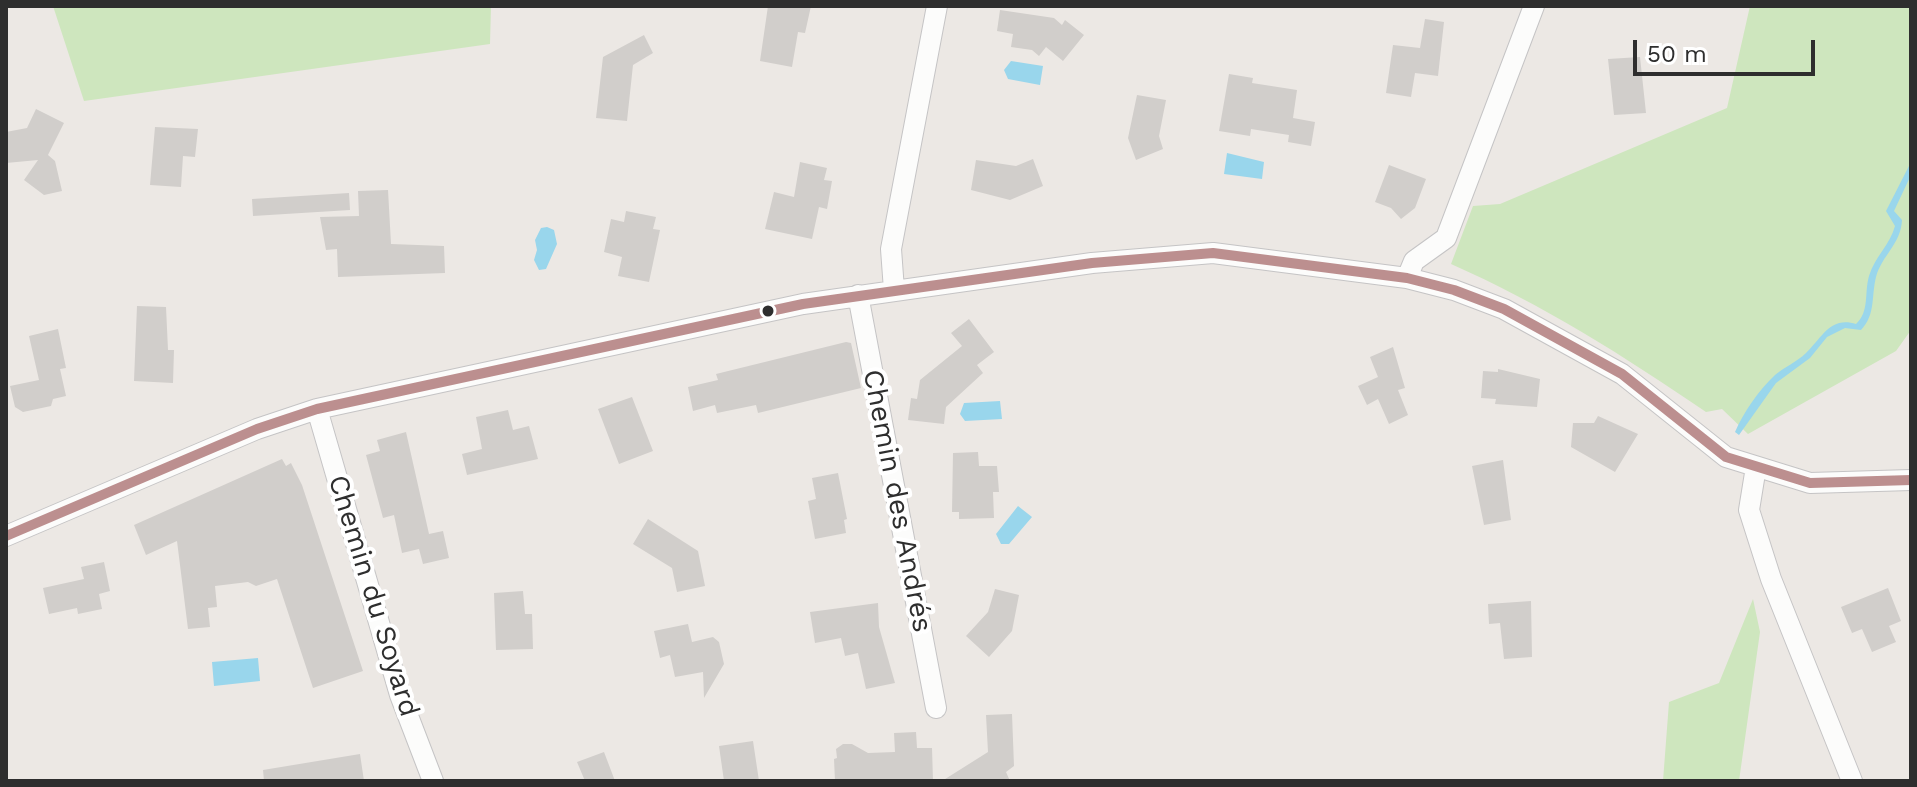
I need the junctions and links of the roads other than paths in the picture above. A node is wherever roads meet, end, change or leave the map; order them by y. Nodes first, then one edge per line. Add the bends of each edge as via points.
1 (937, 6) edge
2 (1534, 6) edge
3 (1407, 278) junction
4 (894, 290) junction
5 (858, 295) junction
6 (317, 409) junction
7 (1756, 467) junction
8 (1911, 480) edge
9 (6, 536) edge
10 (936, 708) dead end
11 (433, 781) edge
12 (1852, 781) edge

1 - 4 street via 891,249
2 - 3 street via 1446,238 1414,261
3 - 4 street via 1213,253 1092,263
3 - 7 street via 1504,309 1622,374 1726,457
4 - 5 street
5 - 6 street
5 - 10 street, Chemin des Andrés
6 - 9 street via 257,429
6 - 11 street, Chemin du Soyard via 400,695
7 - 8 street via 1810,483
7 - 12 street via 1749,510

